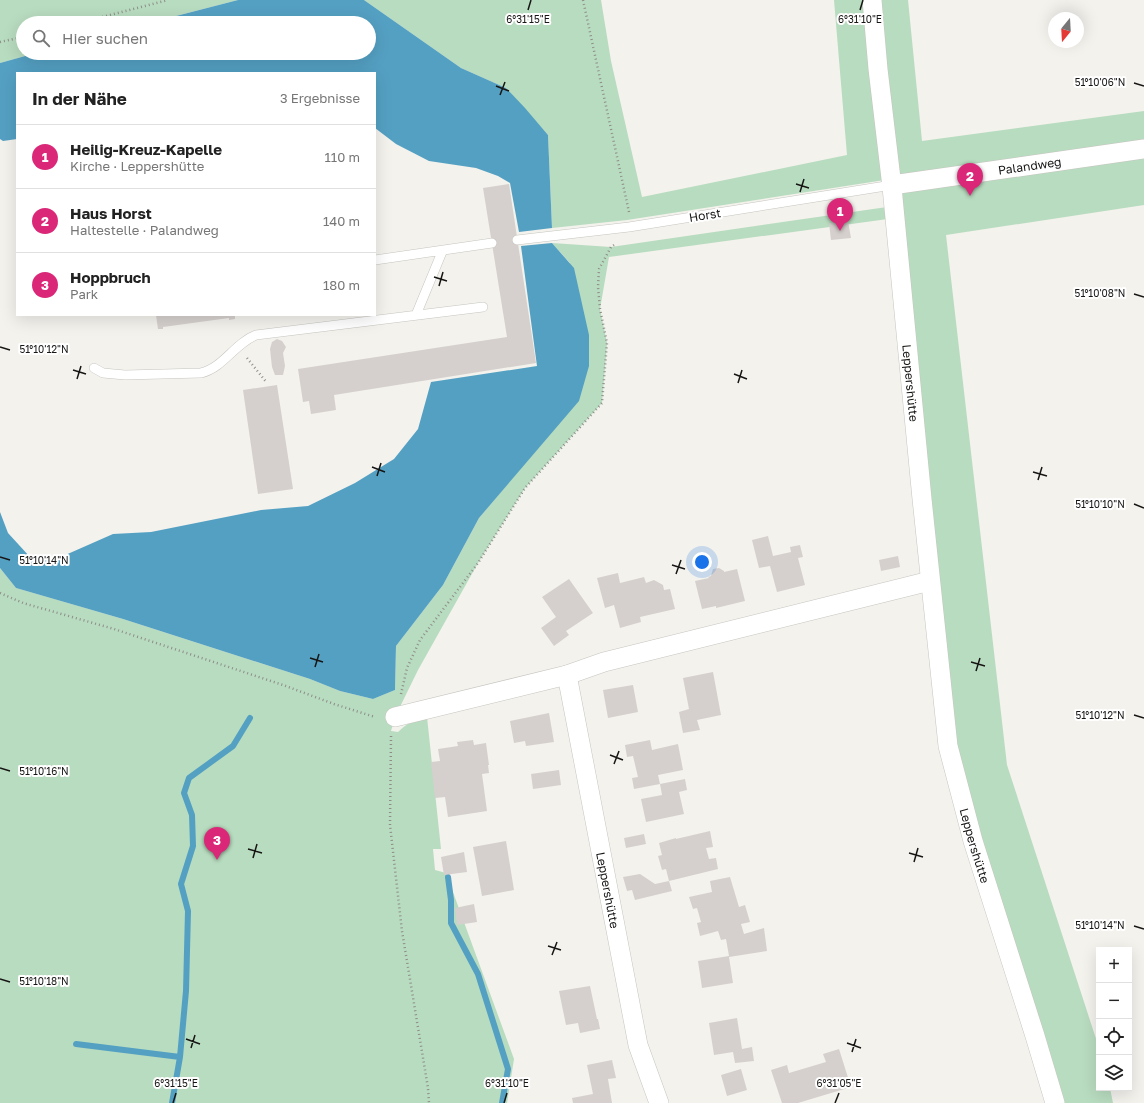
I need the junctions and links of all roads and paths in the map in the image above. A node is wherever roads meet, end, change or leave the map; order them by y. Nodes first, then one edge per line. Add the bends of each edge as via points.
1 (168, 0) edge
2 (583, 0) edge
3 (872, 0) edge
4 (106, 16) edge
5 (16, 39) edge
6 (0, 42) edge
7 (1144, 149) edge
8 (892, 185) junction
9 (629, 227) junction
10 (517, 240) dead end
11 (492, 244) dead end
12 (442, 252) junction
13 (376, 260) edge
14 (483, 307) dead end
15 (416, 315) junction
16 (238, 346) junction
17 (94, 368) dead end
18 (267, 383) dead end
19 (930, 581) junction
20 (0, 593) edge
21 (567, 675) junction
22 (395, 717) junction
23 (429, 1103) edge
24 (659, 1103) edge
25 (1055, 1103) edge

1 - 4 path
2 - 9 path via 629,208
3 - 8 street, Leppershütte
5 - 6 path
7 - 8 street, Palandweg
8 - 9 lane, Horst
8 - 19 street, Leppershütte
9 - 10 lane, Horst
9 - 22 path via 624,238 612,247 599,269 600,310 607,343 602,403 525,488 478,563 420,640 407,668
11 - 12 lane
12 - 13 lane
12 - 15 lane
14 - 15 lane
15 - 16 lane via 261,334 248,338
16 - 17 lane via 211,370 201,373 125,375 103,373
16 - 18 path
19 - 21 street via 604,662
19 - 25 street, Leppershütte via 948,746 973,842
20 - 22 path via 371,716
21 - 22 street
21 - 24 street, Leppershütte via 638,1045
22 - 23 path via 391,729 390,825 402,931

